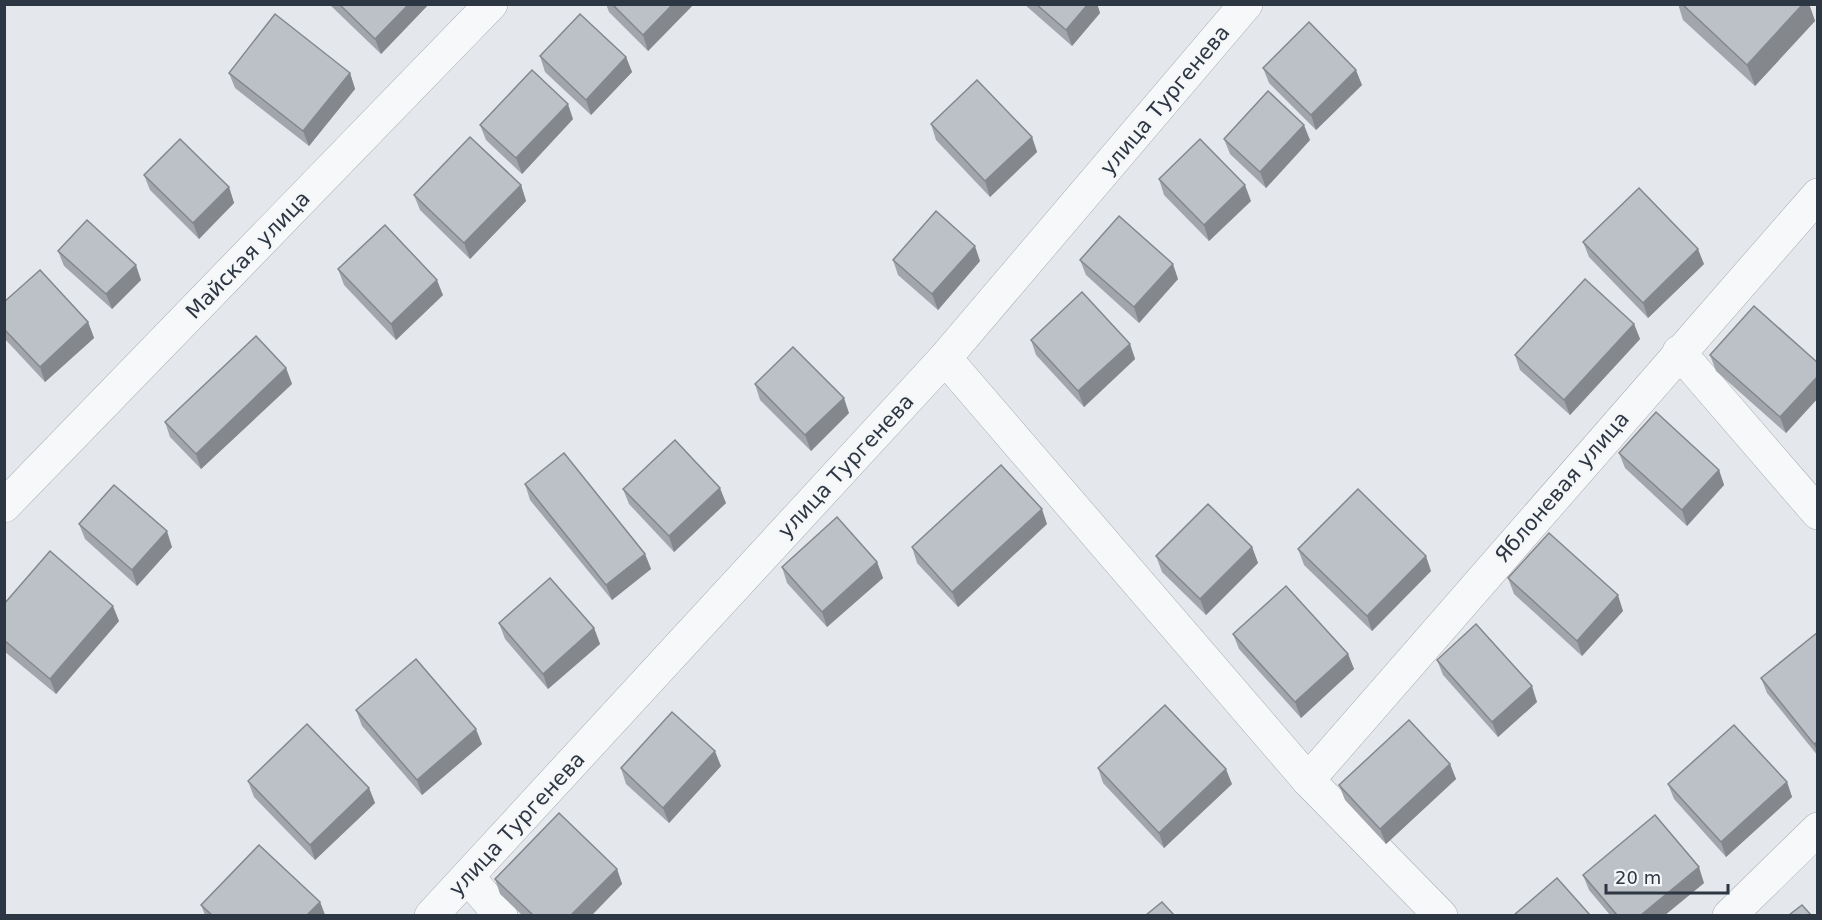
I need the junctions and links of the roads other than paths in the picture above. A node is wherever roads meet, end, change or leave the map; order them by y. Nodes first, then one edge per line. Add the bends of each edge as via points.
1 (491, 4) edge
2 (1246, 4) edge
3 (1818, 195) edge
4 (1679, 352) junction
5 (945, 358) junction
6 (4, 506) edge
7 (1818, 513) edge
8 (1308, 780) junction
9 (1818, 829) edge
10 (468, 877) junction
11 (431, 915) edge
12 (501, 915) edge
13 (1442, 915) edge
14 (1729, 915) edge

1 - 6 street, Майская улица
2 - 5 street, улица Тургенева
3 - 4 street, Яблоневая улица
4 - 7 street
4 - 8 street, Яблоневая улица
5 - 8 street
5 - 10 street, улица Тургенева
8 - 13 street
9 - 14 street
10 - 11 street, улица Тургенева
10 - 12 street

